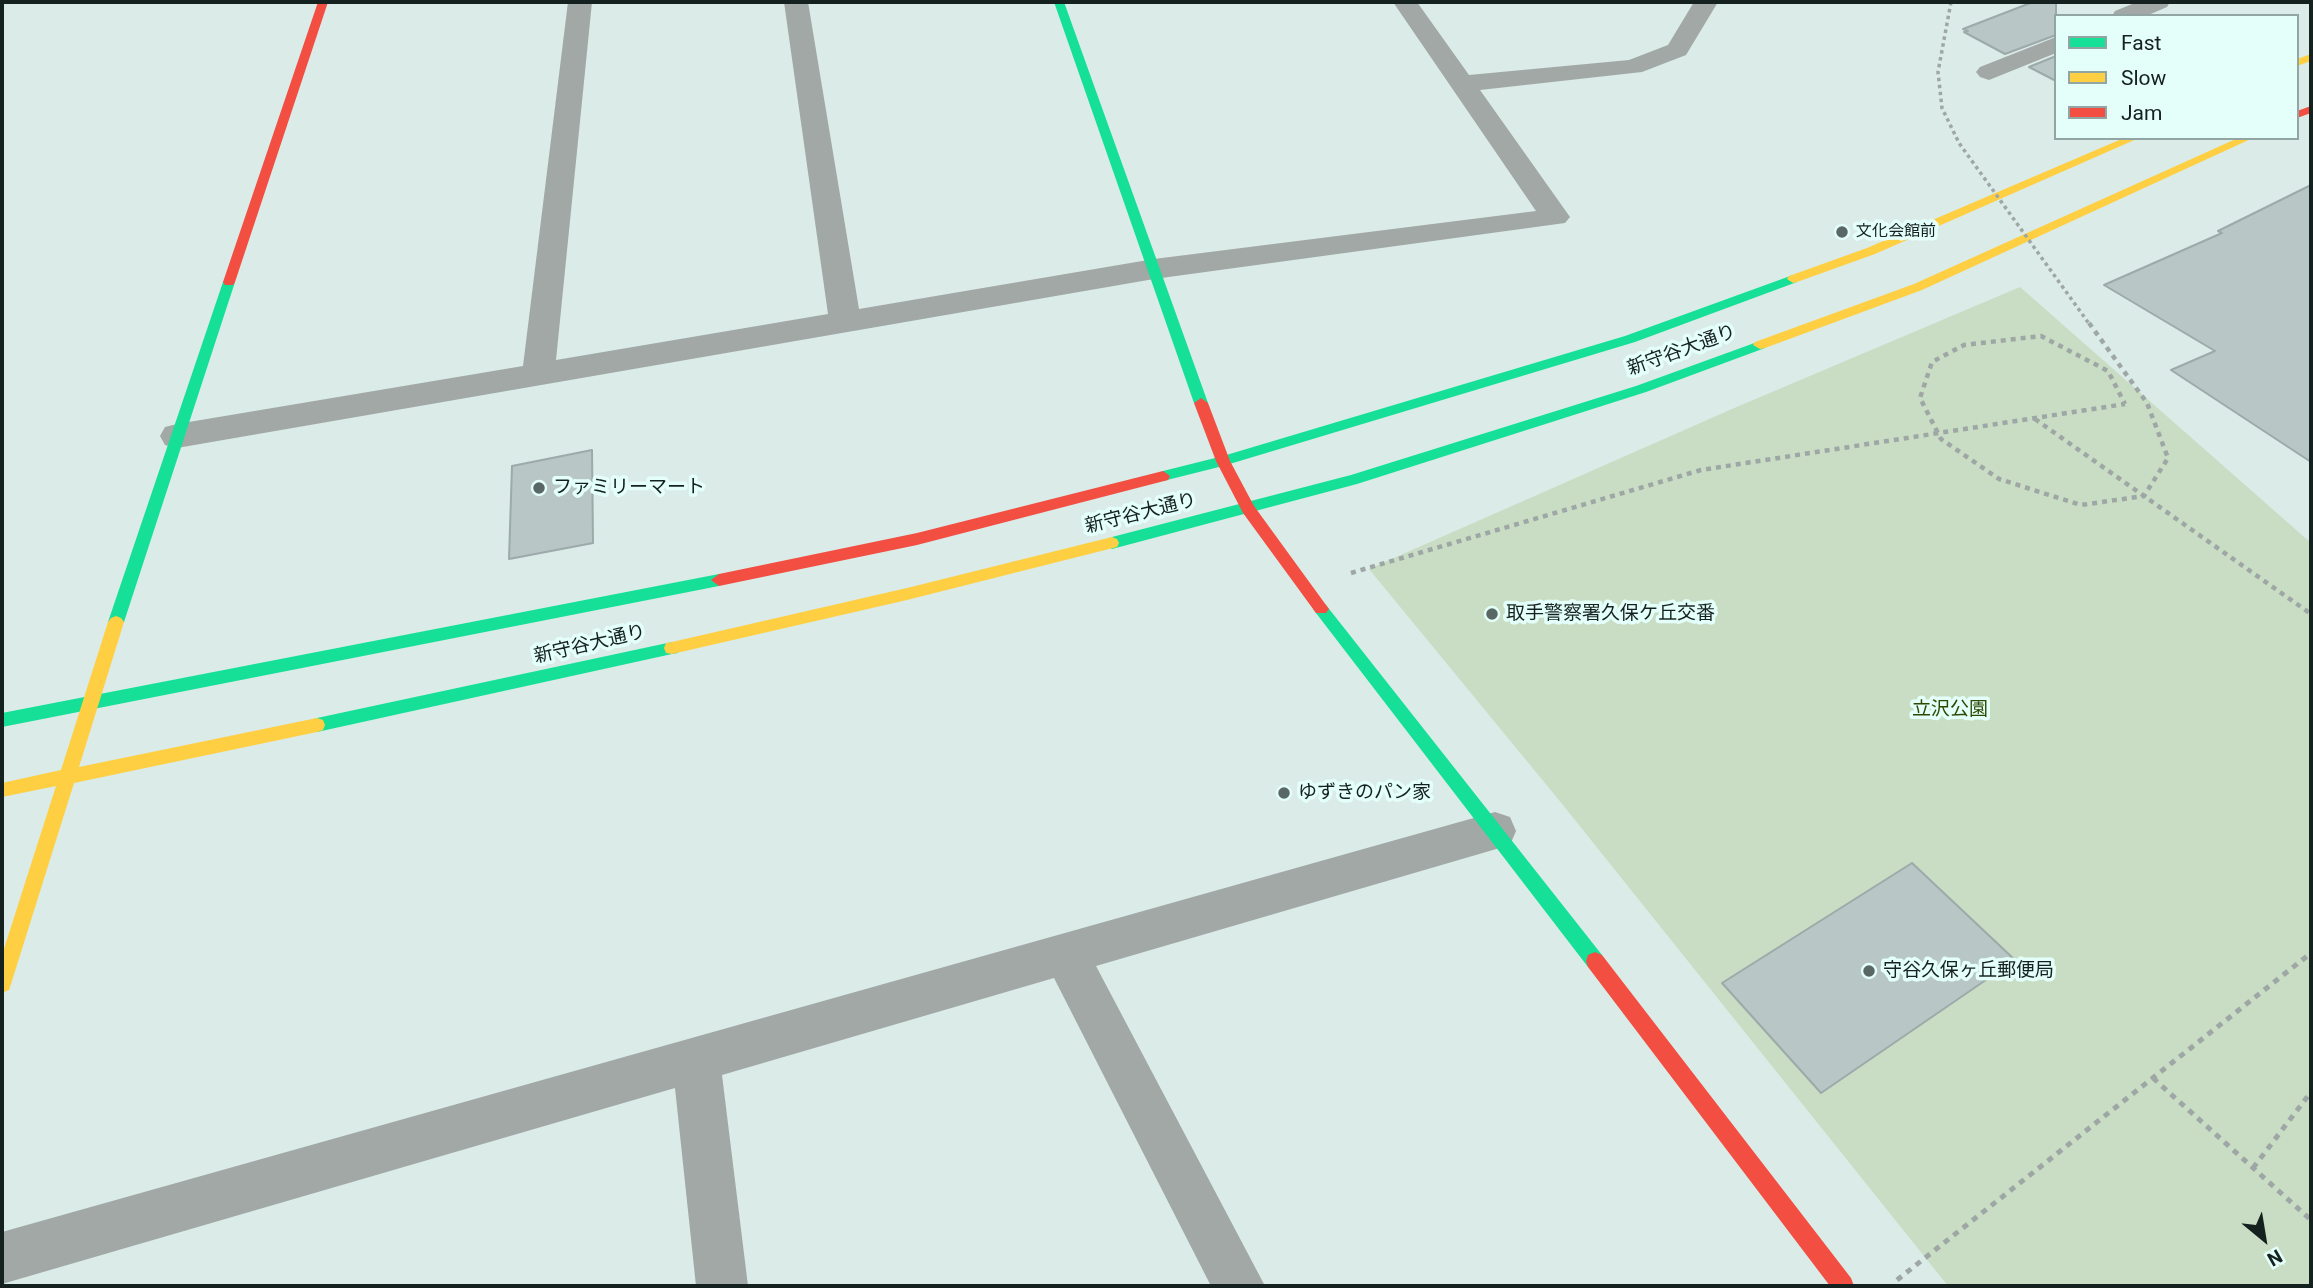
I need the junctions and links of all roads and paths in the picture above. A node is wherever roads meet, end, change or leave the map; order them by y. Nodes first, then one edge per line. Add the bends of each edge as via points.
1 (323, 2) edge
2 (580, 2) edge
3 (796, 2) edge
4 (1059, 2) edge
5 (1405, 2) edge
6 (1706, 2) edge
7 (1951, 2) edge
8 (2158, 2) edge
9 (2129, 14) edge
10 (2054, 45) edge
11 (1989, 72) dead end
12 (1462, 84) junction
13 (2129, 140) edge
14 (2244, 140) edge
15 (1154, 269) junction
16 (845, 322) junction
17 (538, 374) junction
18 (2035, 418) junction
19 (177, 436) junction
20 (1223, 461) junction
21 (1248, 509) junction
22 (1347, 575) dead end
23 (2311, 614) edge
24 (89, 704) junction
25 (2, 720) edge
26 (67, 778) junction
27 (2, 790) edge
28 (1495, 831) junction
29 (2311, 953) edge
30 (1066, 955) junction
31 (2, 984) edge
32 (696, 1061) junction
33 (2153, 1077) junction
34 (2311, 1092) edge
35 (2253, 1168) junction
36 (2311, 1220) edge
37 (2, 1258) edge
38 (722, 1286) edge
39 (1239, 1286) edge
40 (1843, 1286) edge
41 (1889, 1286) edge

1 - 19 street
2 - 17 street
3 - 16 street
4 - 15 street
5 - 12 street
6 - 12 street via 1677,50 1633,67
7 - 18 path, bridge via 1938,72 1942,108 1959,144 2147,403 2168,458 2144,496 2081,505 1999,479 1941,439 1920,398 1932,362 1964,345 2041,337 2108,371 2125,404
8 - 9 street
10 - 11 street
12 - 15 street via 1555,217
13 - 20 street, 新守谷大通り via 1871,251 1630,339
14 - 21 street, 新守谷大通り via 1906,291 1641,389
15 - 16 street
15 - 20 street
16 - 17 street
17 - 19 street
18 - 22 path via 1701,470
18 - 23 path
19 - 24 street
20 - 21 street
20 - 24 street, 新守谷大通り via 917,539
21 - 26 street, 新守谷大通り via 880,601
21 - 28 street via 1303,587
24 - 25 street, 新守谷大通り
24 - 26 street
26 - 27 street, 新守谷大通り
26 - 31 street
28 - 30 street
28 - 40 street
29 - 33 path
30 - 32 street
30 - 39 street
32 - 37 street
32 - 38 street
33 - 35 path
33 - 41 path
34 - 35 path
35 - 36 path

